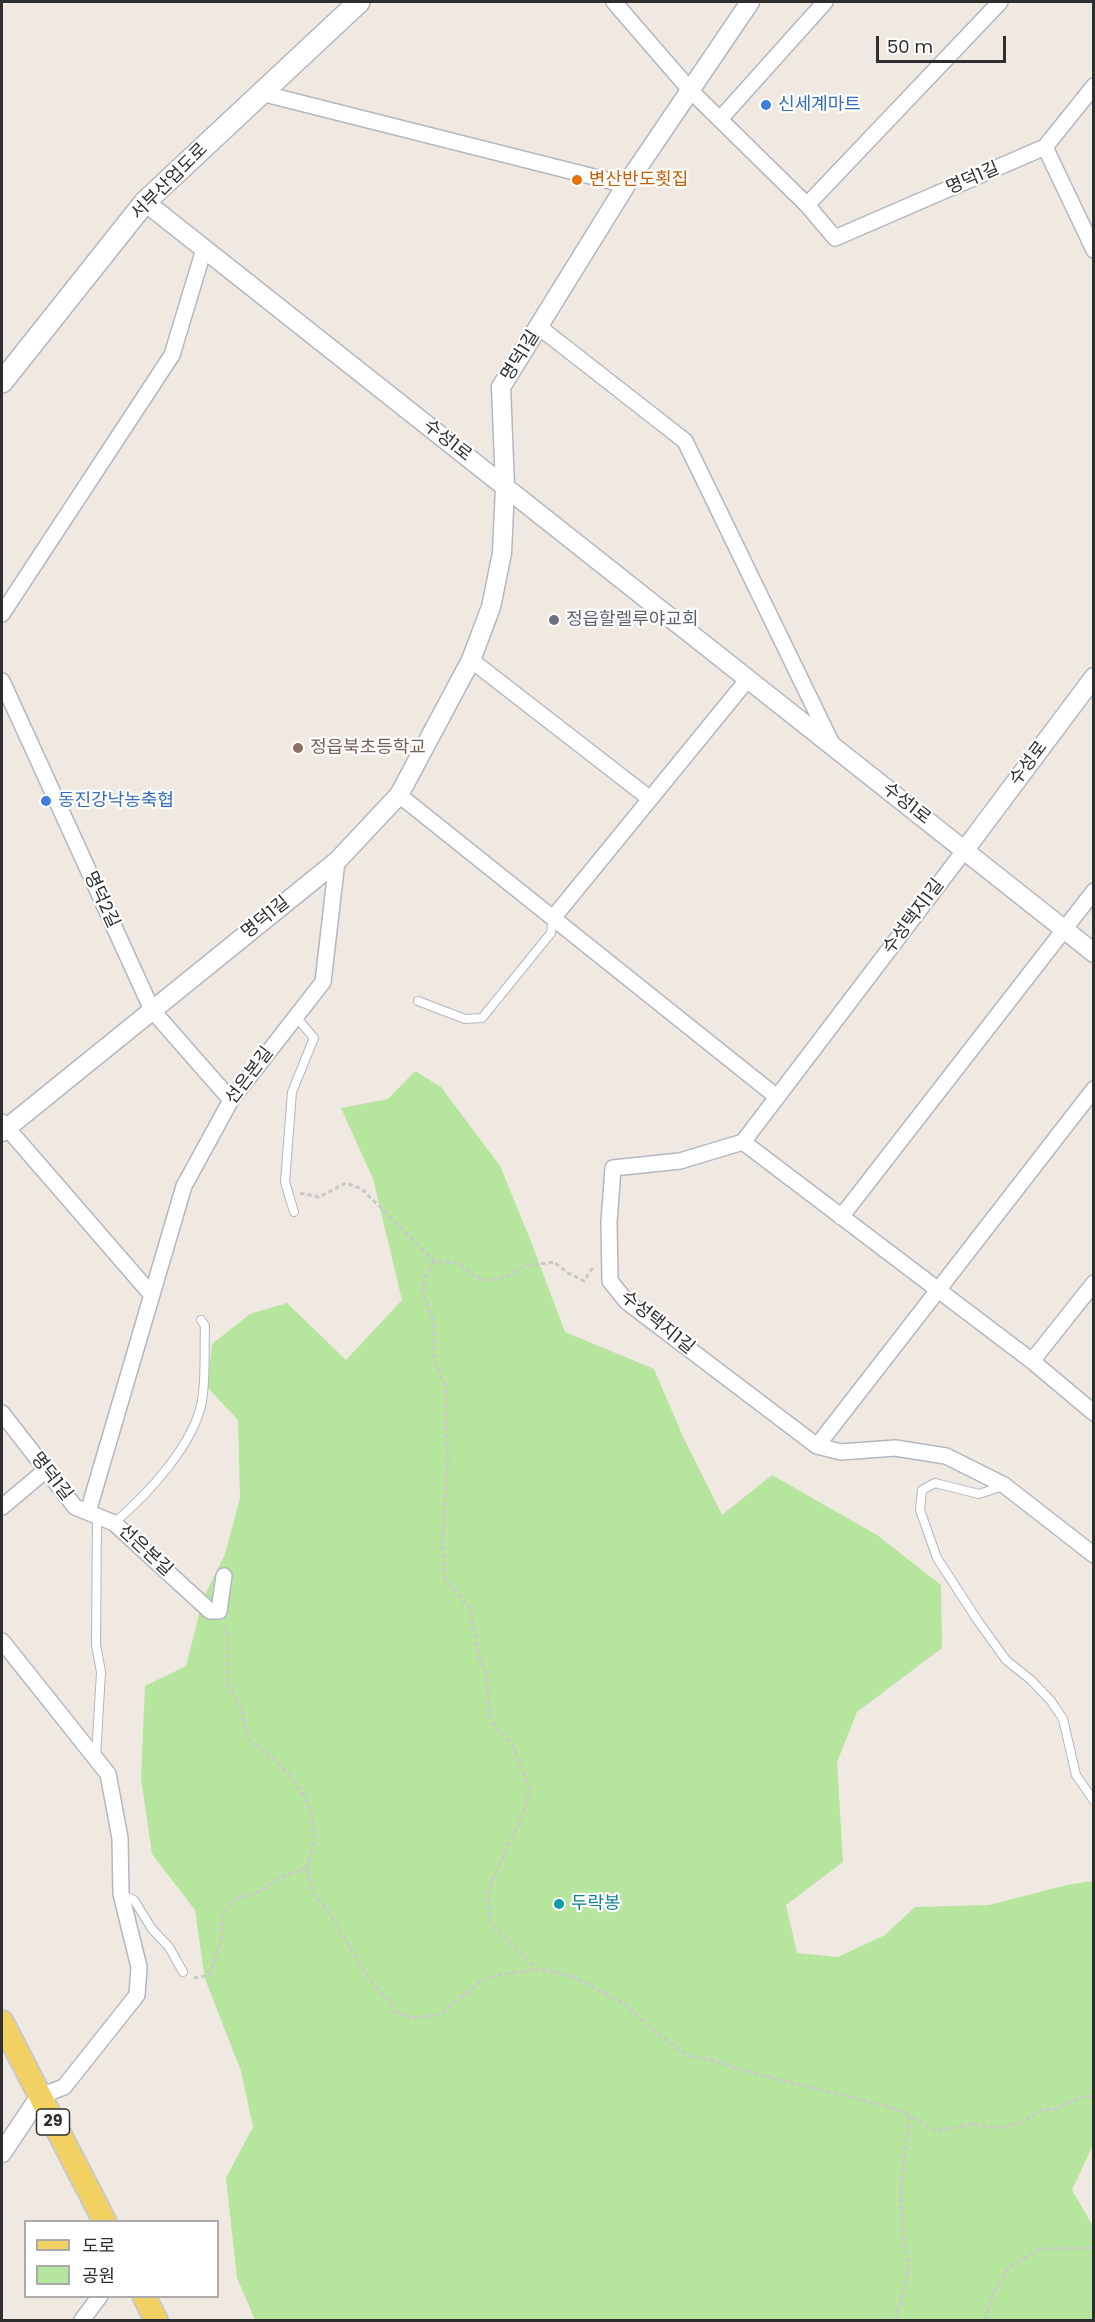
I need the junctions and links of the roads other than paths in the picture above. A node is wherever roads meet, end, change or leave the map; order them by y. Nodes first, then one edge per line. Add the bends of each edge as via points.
1 (359, 2) edge
2 (614, 2) edge
3 (750, 2) edge
4 (825, 2) edge
5 (1000, 2) edge
6 (1094, 86) edge
7 (691, 91) junction
8 (261, 93) junction
9 (721, 118) junction
10 (1045, 147) junction
11 (626, 185) junction
12 (145, 202) junction
13 (807, 205) junction
14 (204, 249) junction
15 (1094, 250) edge
16 (539, 327) junction
17 (2, 382) edge
18 (505, 487) junction
19 (2, 614) edge
20 (471, 660) junction
21 (1094, 677) edge
22 (748, 679) junction
23 (2, 681) edge
24 (833, 746) junction
25 (399, 795) junction
26 (649, 798) junction
27 (964, 850) junction
28 (337, 861) junction
29 (1094, 891) edge
30 (553, 918) junction
31 (1064, 929) junction
32 (1094, 953) edge
33 (418, 1001) dead end
34 (152, 1010) junction
35 (296, 1017) junction
36 (1094, 1089) edge
37 (777, 1097) junction
38 (231, 1100) junction
39 (3, 1128) edge
40 (743, 1142) junction
41 (294, 1212) dead end
42 (841, 1217) junction
43 (1094, 1283) edge
44 (938, 1290) junction
45 (151, 1294) junction
46 (201, 1320) dead end
47 (1032, 1361) junction
48 (2, 1413) edge
49 (1094, 1413) edge
50 (817, 1446) junction
51 (46, 1470) junction
52 (1004, 1485) junction
53 (2, 1507) edge
54 (92, 1514) junction
55 (114, 1523) junction
56 (1094, 1555) edge
57 (224, 1576) dead end
58 (2, 1641) edge
59 (96, 1759) junction
60 (1094, 1801) edge
61 (121, 1894) junction
62 (183, 1972) road end
63 (3, 2029) edge
64 (40, 2096) junction
65 (2, 2153) edge
66 (104, 2220) edge
67 (98, 2298) edge
68 (145, 2298) edge
69 (82, 2320) edge
70 (156, 2320) edge

1 - 8 main road, 서부산업도로
2 - 7 street, 명덕1길
3 - 7 street, 명덕1길
4 - 9 street
5 - 13 street
6 - 10 street, 명덕1길
7 - 9 street, 명덕1길
7 - 11 street, 명덕1길
8 - 11 street
8 - 12 main road, 서부산업도로
9 - 13 street, 명덕1길
10 - 13 street, 명덕1길 via 836,238
10 - 15 street
11 - 16 street, 명덕1길
12 - 14 street, 수성1로
12 - 17 main road, 서부산업도로
14 - 18 street, 수성1로
14 - 19 street via 172,354
16 - 18 street, 명덕1길 via 501,387
16 - 24 street via 685,441
18 - 20 street, 명덕1길 via 502,553 491,607
18 - 22 street, 수성1로
20 - 25 street, 명덕1길
20 - 26 street
21 - 27 street, 수성로
22 - 24 street, 수성1로
22 - 26 street
23 - 34 street, 명덕2길
24 - 27 street, 수성1로
25 - 28 street, 명덕1길
25 - 30 street
26 - 30 street
27 - 31 street, 수성1로
27 - 37 street, 수성택지1길
28 - 34 street, 명덕1길
28 - 35 street, 선은본길 via 323,982
29 - 31 street
30 - 33 lane via 551,933 482,1018 465,1019
30 - 37 street
31 - 32 street, 수성1로
31 - 42 street
34 - 38 street, 명덕2길
34 - 39 street, 명덕1길
35 - 38 street, 선은본길
35 - 41 lane via 314,1038 292,1092 285,1182
36 - 44 street
37 - 40 street, 수성택지1길
38 - 45 street, 선은본길 via 184,1186
39 - 45 street
40 - 42 street
40 - 50 street, 수성택지1길 via 680,1161 613,1168 610,1281 627,1302
42 - 44 street
43 - 47 street
44 - 47 street
44 - 50 street
45 - 54 street, 선은본길
46 - 55 lane, 선은본길 via 205,1326 202,1401 188,1438 151,1490
47 - 49 street
48 - 51 street, 명덕1길
50 - 52 street, 수성택지1길 via 841,1452 895,1448 946,1456
51 - 53 street
51 - 54 street, 명덕1길 via 75,1507
52 - 56 street, 수성택지1길
52 - 60 lane via 979,1494 935,1483 922,1490 920,1510 937,1558 971,1612 1006,1660 1031,1680 1063,1719 1076,1775
54 - 55 street, 명덕1길
54 - 59 lane via 100,1672
55 - 57 street, 선은본길 via 210,1611 219,1611
58 - 59 street
59 - 61 street via 108,1774 120,1838
61 - 62 lane via 134,1900
61 - 64 street via 139,1967 137,1995 64,2087
63 - 64 main road, 29
64 - 65 street
64 - 66 main road, 29
67 - 69 street
68 - 70 main road

